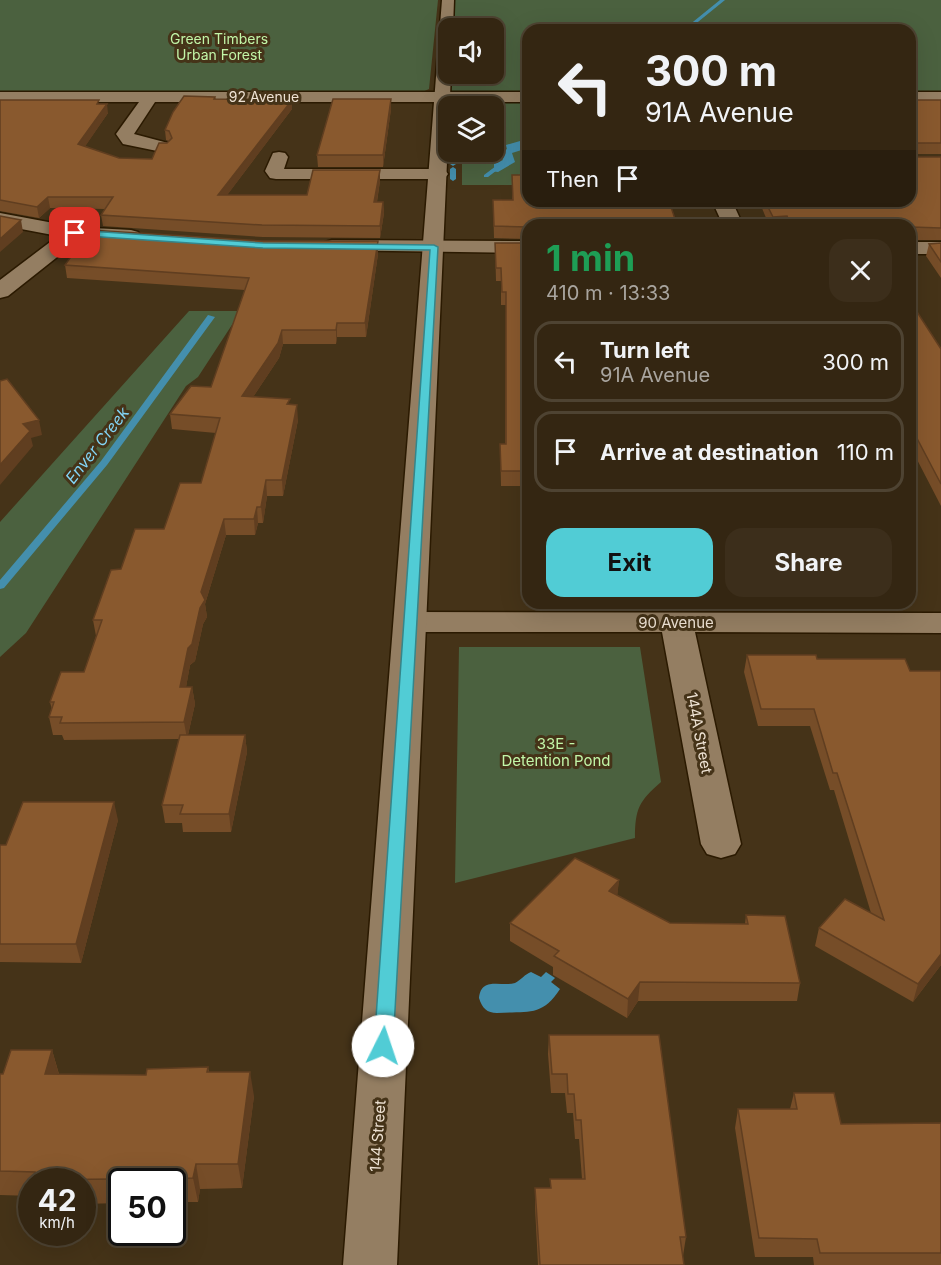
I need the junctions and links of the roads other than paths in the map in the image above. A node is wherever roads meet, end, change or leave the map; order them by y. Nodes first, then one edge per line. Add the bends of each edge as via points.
1 (448, 0) edge
2 (443, 96) edge
3 (0, 97) edge
4 (150, 97) junction
5 (438, 97) edge
6 (504, 97) edge
7 (522, 97) edge
8 (916, 97) edge
9 (941, 97) edge
10 (162, 147) edge
11 (279, 157) dead end
12 (440, 162) edge
13 (439, 174) junction
14 (0, 219) edge
15 (75, 233) junction
16 (145, 237) edge
17 (309, 246) edge
18 (434, 247) junction
19 (522, 247) edge
20 (916, 248) edge
21 (941, 248) edge
22 (0, 291) edge
23 (920, 616) edge
24 (410, 622) junction
25 (677, 623) junction
26 (721, 844) dead end
27 (370, 1265) edge

1 - 2 street, 144 Street
3 - 4 street, 92 Avenue
4 - 5 street, 92 Avenue
4 - 10 street via 125,134 129,140
6 - 7 street, 92 Avenue
8 - 9 street
11 - 13 street via 276,174
12 - 13 street, 144 Street
13 - 18 street, 144 Street
14 - 15 street
15 - 16 street
15 - 22 street
17 - 18 street
18 - 19 street
18 - 24 street, 144 Street
20 - 21 street
23 - 25 street, 90 Avenue
24 - 25 street, 90 Avenue
24 - 27 street, 144 Street
25 - 26 street, 144A Street

